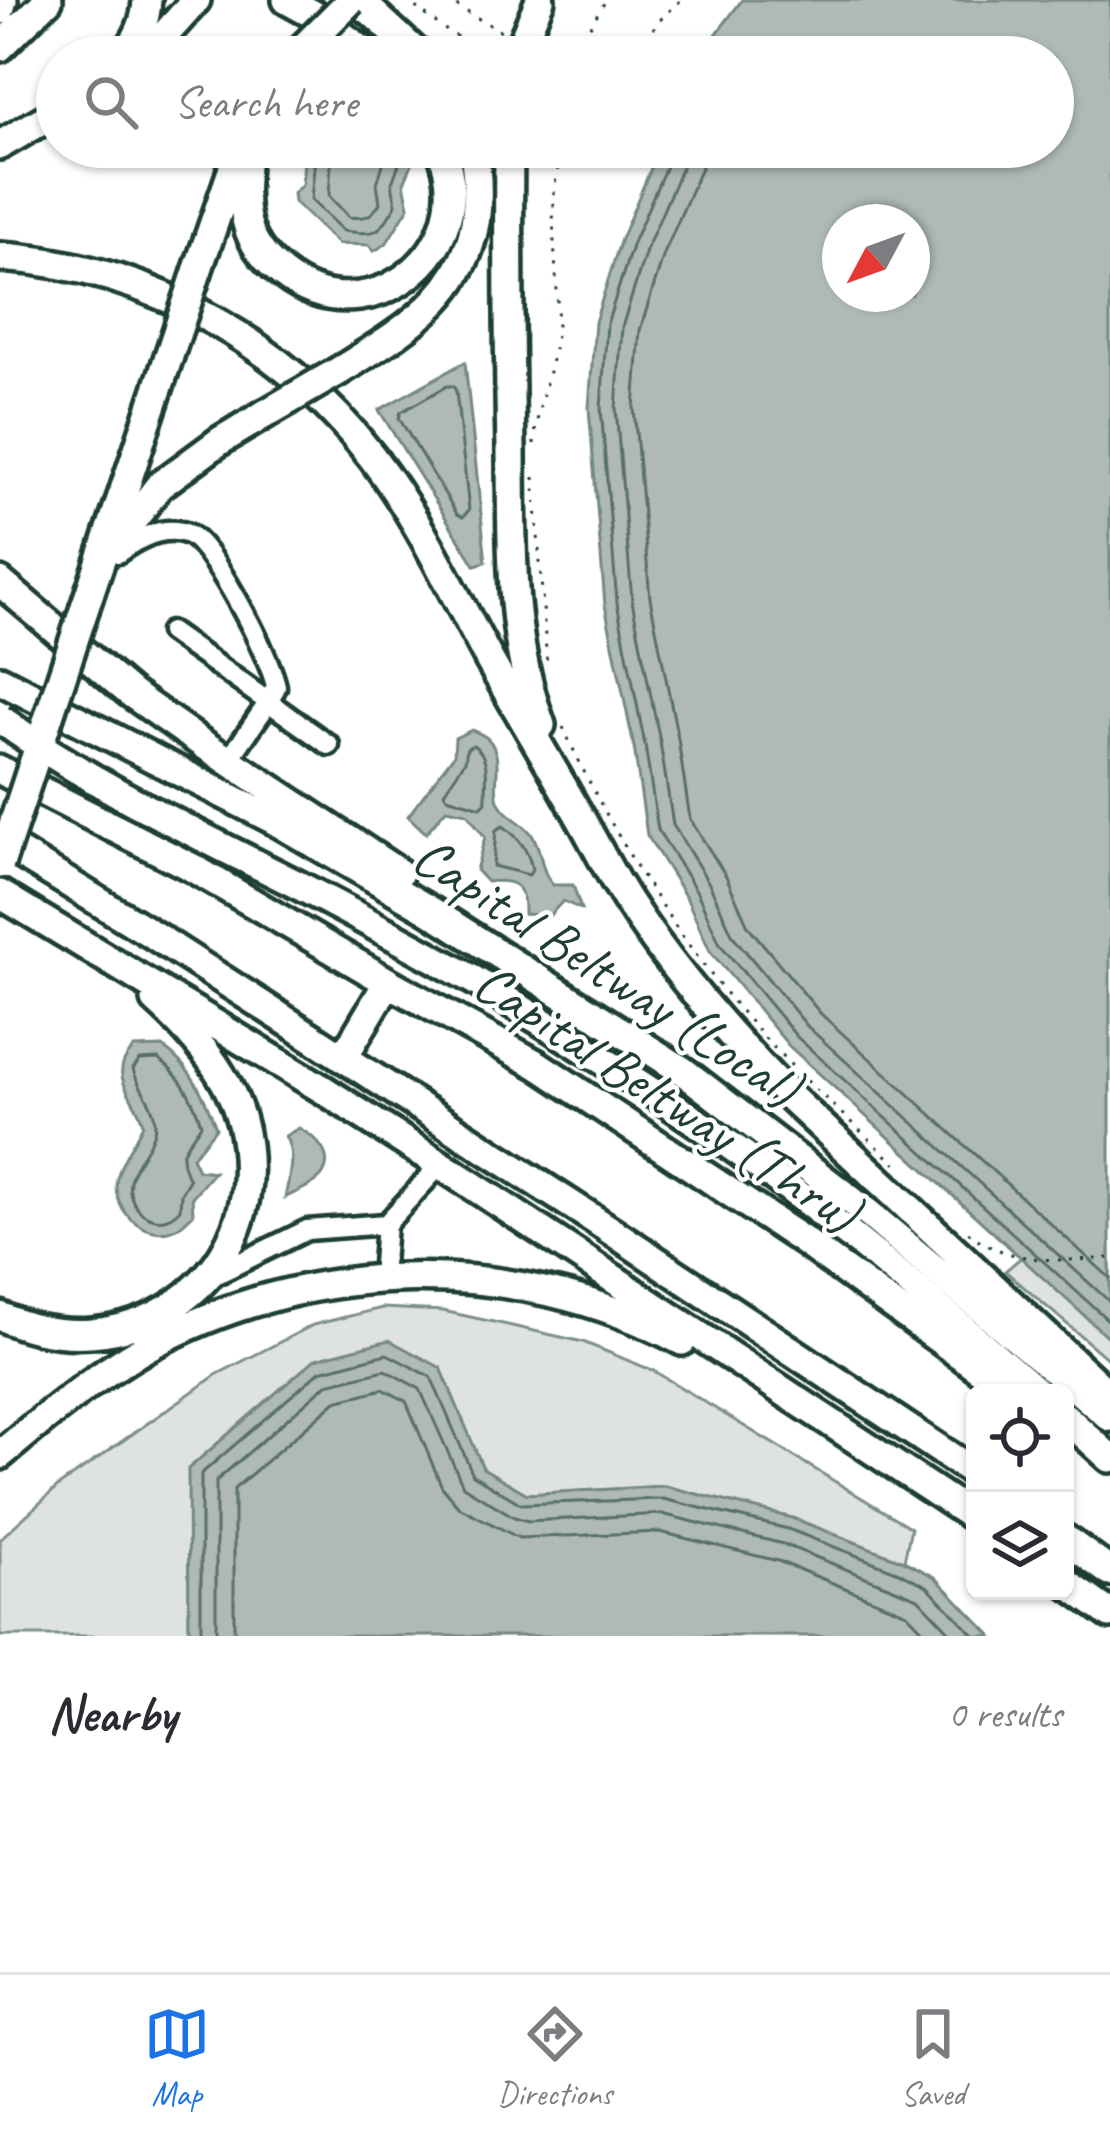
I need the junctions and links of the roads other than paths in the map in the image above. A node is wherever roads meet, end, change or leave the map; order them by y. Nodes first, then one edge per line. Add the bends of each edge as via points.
1 (3, 0) edge
2 (48, 0) edge
3 (147, 0) edge
4 (196, 0) edge
5 (287, 0) edge
6 (353, 0) edge
7 (384, 0) edge
8 (540, 0) edge
9 (0, 10) edge
10 (138, 36) edge
11 (164, 36) edge
12 (316, 36) edge
13 (343, 36) edge
14 (397, 36) edge
15 (425, 36) edge
16 (518, 36) edge
17 (0, 47) edge
18 (36, 124) edge
19 (36, 143) edge
20 (0, 145) edge
21 (0, 160) edge
22 (235, 168) edge
23 (244, 168) edge
24 (447, 168) edge
25 (475, 168) edge
26 (495, 168) edge
27 (509, 168) edge
28 (0, 257) edge
29 (508, 263) junction
30 (101, 565) junction
31 (0, 582) edge
32 (170, 632) dead end
33 (0, 680) edge
34 (268, 703) junction
35 (0, 719) edge
36 (329, 745) dead end
37 (228, 761) junction
38 (0, 770) edge
39 (580, 817) junction
40 (0, 841) edge
41 (0, 864) edge
42 (0, 894) edge
43 (82, 942) junction
44 (388, 982) junction
45 (343, 1058) junction
46 (682, 1071) junction
47 (440, 1165) junction
48 (386, 1223) junction
49 (382, 1278) junction
50 (202, 1282) junction
51 (0, 1316) edge
52 (1001, 1384) edge
53 (1027, 1384) edge
54 (1110, 1396) edge
55 (795, 1401) junction
56 (1110, 1417) edge
57 (1074, 1425) edge
58 (1074, 1440) edge
59 (0, 1456) edge
60 (1110, 1458) edge
61 (966, 1467) edge
62 (1110, 1468) edge
63 (966, 1512) edge
64 (1074, 1546) edge
65 (1110, 1572) edge
66 (1074, 1588) edge
67 (1110, 1614) edge

1 - 9 highway
2 - 17 highway
3 - 10 highway
4 - 11 highway
5 - 13 highway
6 - 12 highway, bridge
6 - 14 highway
7 - 15 highway
8 - 16 highway
18 - 20 highway
19 - 21 highway
22 - 30 highway, bridge
23 - 24 highway via 249,231 262,253 301,287 351,297 381,292 422,266 447,220
25 - 30 highway, bridge via 476,227 465,261 422,315 159,487
26 - 29 highway
27 - 29 highway
28 - 39 highway via 103,274 162,295 220,323 318,397 388,479
29 - 39 highway via 513,600 536,709
30 - 34 lane via 156,533 198,541 266,656 276,687
30 - 41 highway, bridge
31 - 37 highway via 130,692
32 - 34 lane
33 - 46 highway, Capital Beltway (Local) via 274,820
34 - 36 lane
34 - 37 lane
35 - 53 highway, bridge via 117,794 472,979 649,1090 850,1235
37 - 46 highway
38 - 44 highway, Capital Beltway (Thru) via 191,867
39 - 54 highway via 644,926 747,1054
40 - 45 highway
42 - 43 highway
43 - 47 highway
43 - 50 highway via 191,1034 236,1106 246,1146 243,1199 225,1249
44 - 45 highway
44 - 52 highway, Capital Beltway (Thru) via 646,1135
45 - 61 highway
46 - 56 highway, Capital Beltway (Local) via 869,1214
47 - 48 lane
47 - 55 highway
48 - 49 lane
48 - 50 lane via 307,1230
49 - 55 highway via 510,1283 580,1301 663,1330
49 - 59 highway via 320,1286 197,1323 82,1389
50 - 51 highway via 159,1315 105,1333 49,1334
55 - 63 highway
57 - 60 highway
58 - 62 highway
64 - 65 highway
66 - 67 highway

